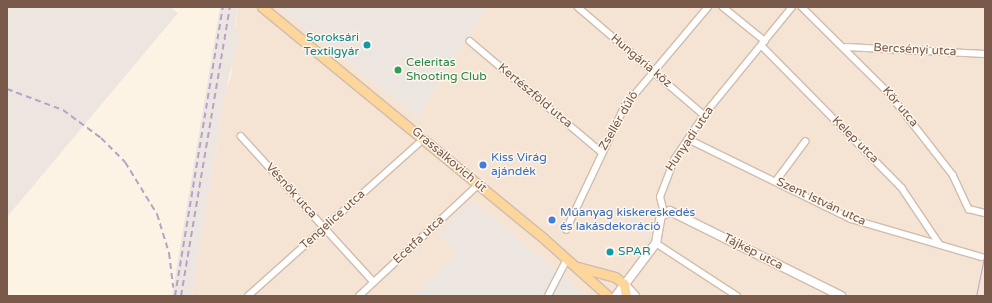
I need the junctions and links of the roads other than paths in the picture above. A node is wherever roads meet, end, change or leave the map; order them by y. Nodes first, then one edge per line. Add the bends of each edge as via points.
1 (262, 7) edge
2 (578, 7) edge
3 (708, 7) edge
4 (723, 7) edge
5 (792, 7) edge
6 (802, 7) edge
7 (470, 41) dead end
8 (763, 43) junction
9 (846, 47) junction
10 (985, 54) edge
11 (653, 70) junction
12 (704, 115) junction
13 (241, 136) dead end
14 (688, 139) junction
15 (805, 142) dead end
16 (418, 144) dead end
17 (600, 151) junction
18 (776, 181) junction
19 (479, 184) junction
20 (664, 213) junction
21 (985, 213) edge
22 (324, 227) junction
23 (566, 230) dead end
24 (656, 243) junction
25 (939, 243) junction
26 (982, 257) dead end
27 (567, 259) junction
28 (576, 267) junction
29 (374, 282) junction
30 (624, 284) junction
31 (248, 296) edge
32 (359, 296) edge
33 (548, 296) edge
34 (608, 296) edge
35 (611, 296) edge
36 (616, 296) edge
37 (626, 296) edge
38 (635, 296) edge
39 (737, 296) edge
40 (841, 296) edge

1 - 19 main road, Grassalkovich út
2 - 11 street, Hungária köz
3 - 11 street, Zsellér dűlő
4 - 8 street, Kelep utca
5 - 8 street, Hunyadi utca
6 - 9 street, Kör utca
7 - 17 street, Kertészföld utca
8 - 12 street, Hunyadi utca
8 - 25 street, Kelep utca via 902,188
9 - 10 street, Bercsényi utca
9 - 21 street, Kör utca via 953,175 969,209
11 - 12 street, Hungária köz
11 - 17 street, Zsellér dűlő via 624,106
12 - 14 street, Hunyadi utca
13 - 22 street, Vésnök utca
14 - 18 street, Szent István utca
14 - 20 street, Hunyadi utca via 664,180 660,197
15 - 18 street
16 - 22 street, Tengelice utca
17 - 23 street, Zsellér dűlő
18 - 25 street, Szent István utca via 851,219
19 - 27 main road, Grassalkovich út
19 - 29 street, Ecetfa utca
20 - 24 street, Hunyadi utca
20 - 40 street, Tájkép utca via 676,213
22 - 29 street, Vésnök utca
22 - 31 street, Tengelice utca
24 - 30 street, Hunyadi utca
24 - 39 street
25 - 26 street, Szent István utca
27 - 28 main road, Grassalkovich út
27 - 33 street
28 - 30 main road via 615,277
28 - 34 main road, Grassalkovich út
29 - 32 street, Ecetfa utca
30 - 35 street
30 - 36 street
30 - 37 main road
30 - 38 street

